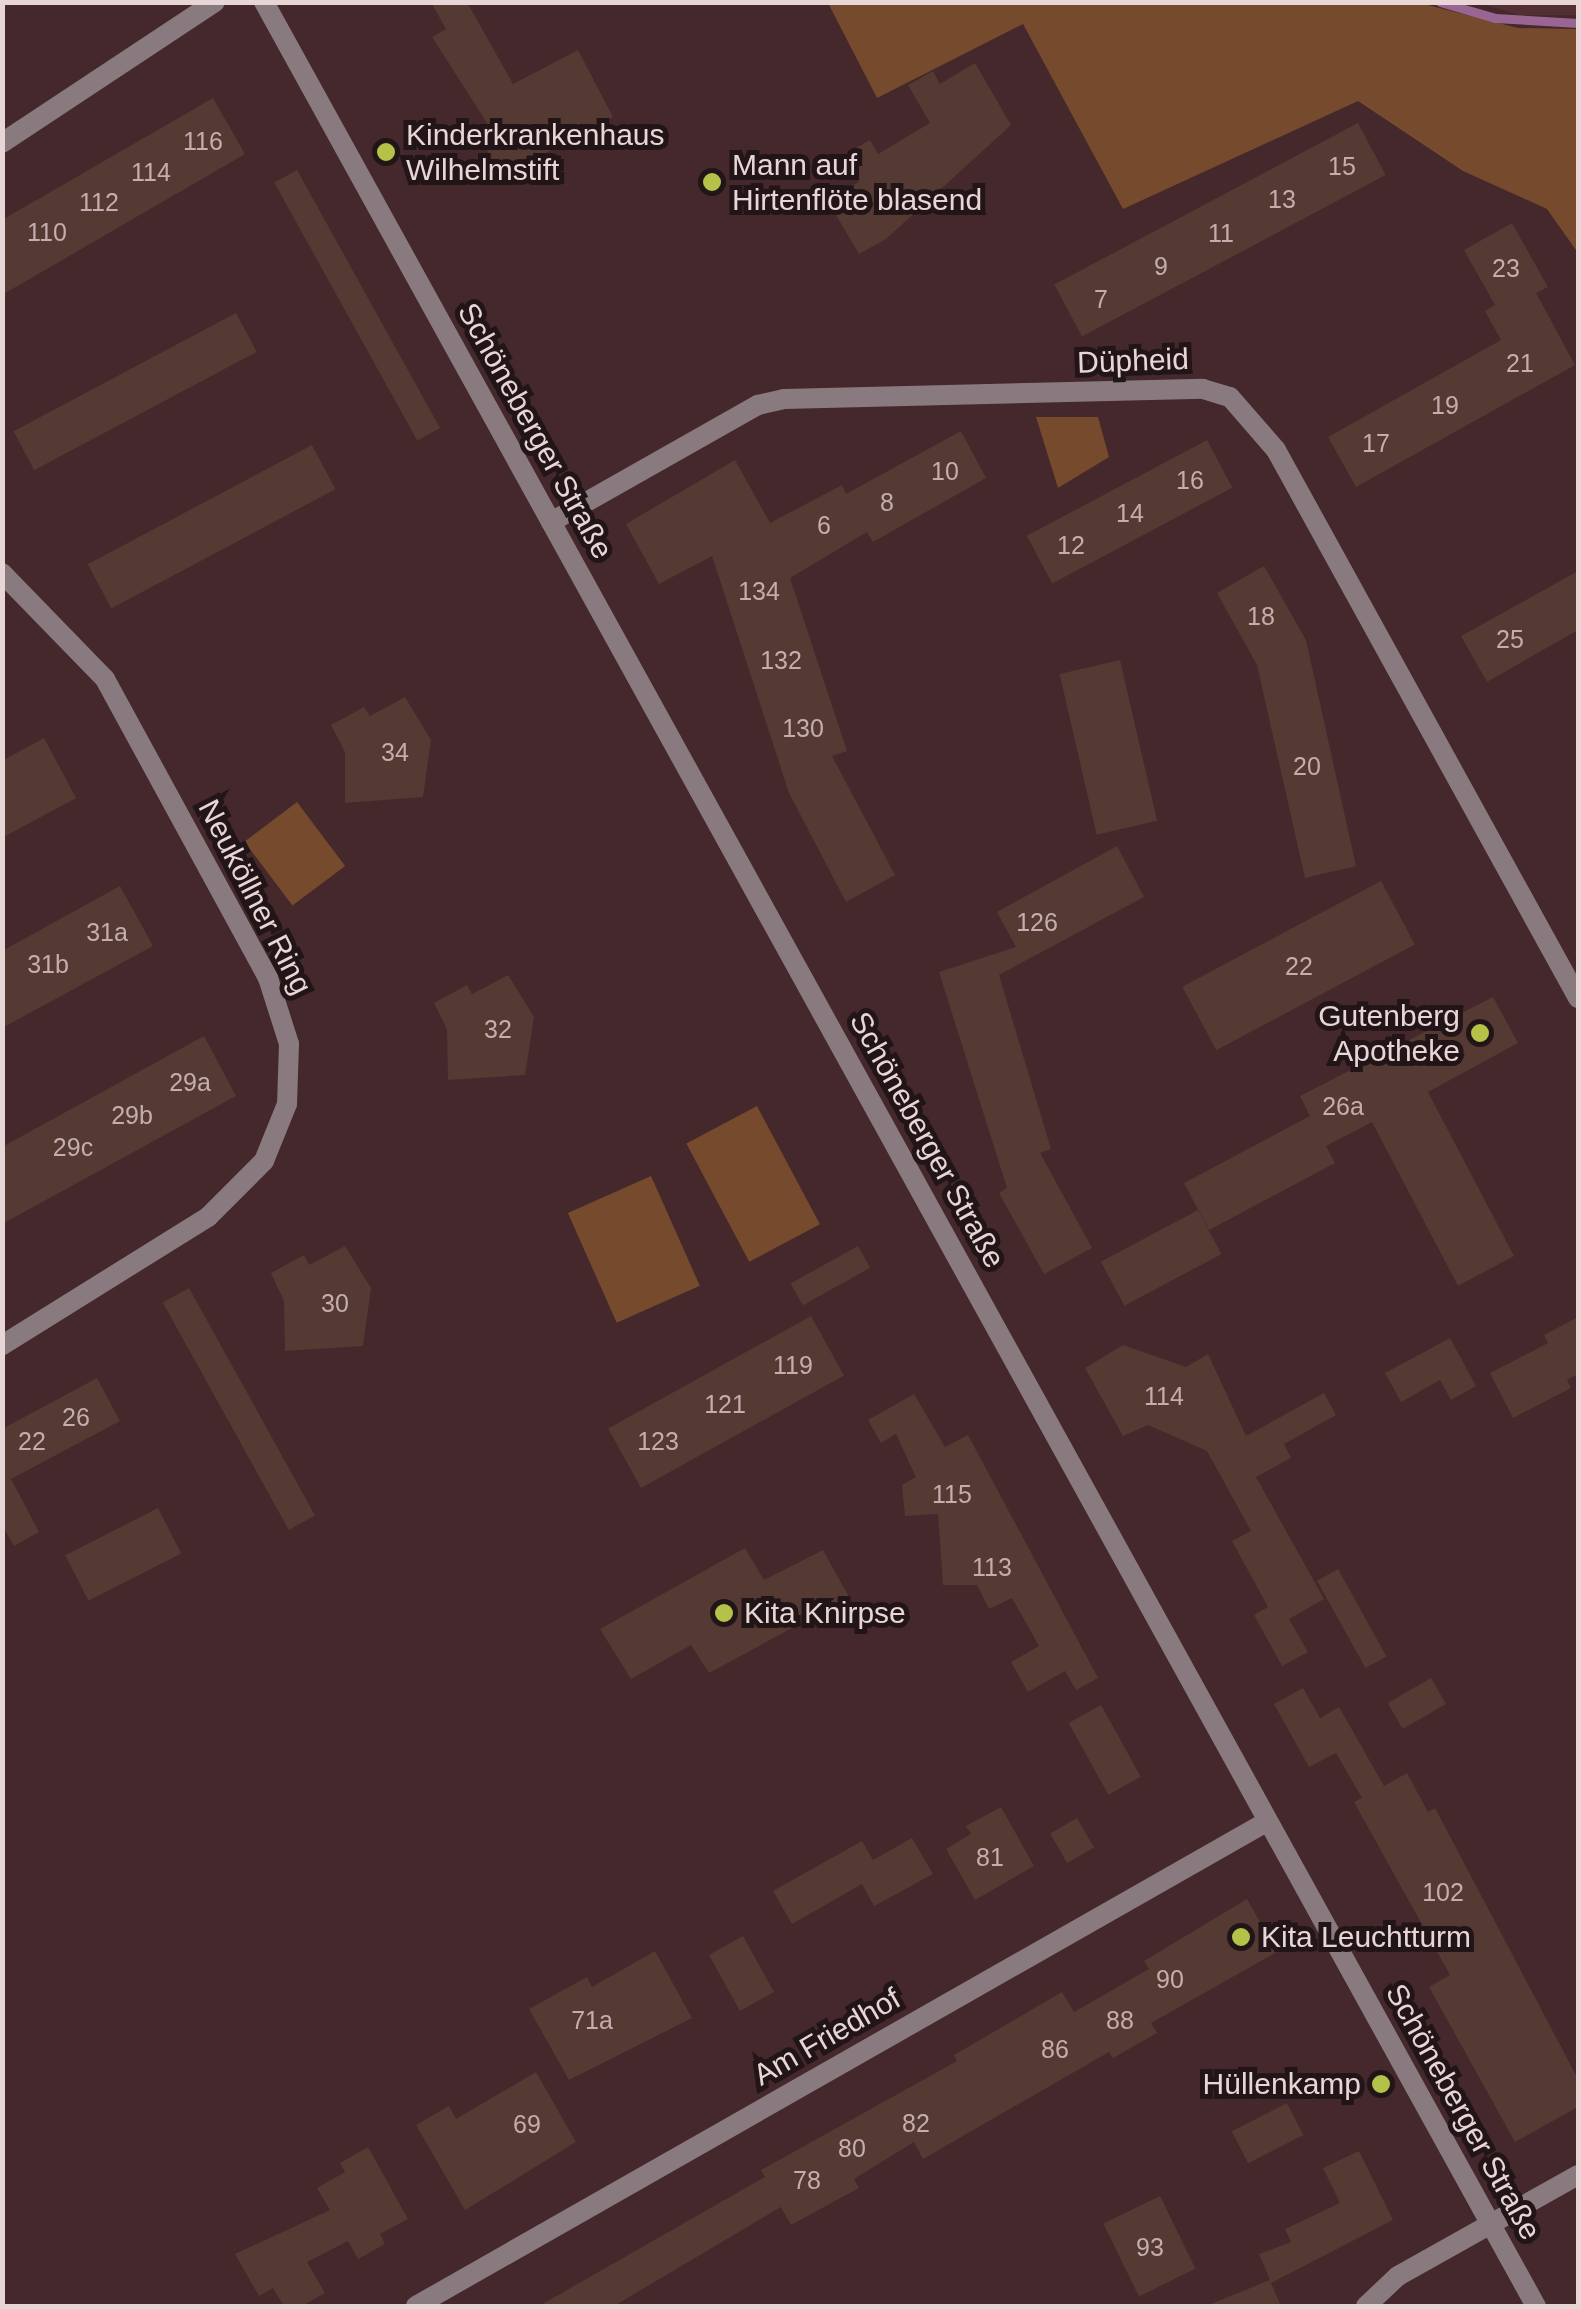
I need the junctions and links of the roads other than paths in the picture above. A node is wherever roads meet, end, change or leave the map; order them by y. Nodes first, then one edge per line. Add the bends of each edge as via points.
1 (215, 2) edge
2 (264, 2) edge
3 (2, 143) edge
4 (551, 522) junction
5 (2, 573) edge
6 (1578, 998) edge
7 (2, 1345) edge
8 (1268, 1821) junction
9 (1578, 2174) edge
10 (1492, 2224) junction
11 (416, 2306) edge
12 (1366, 2306) edge
13 (1536, 2306) edge

1 - 3 street
2 - 4 street, Schöneberger Straße
4 - 6 street, Düpheid via 758,405 784,399 1216,390 1253,418 1276,450
4 - 8 street, Schöneberger Straße
5 - 7 street, Neuköllner Ring via 105,679 268,978 289,1044 288,1104 264,1161 208,1217
8 - 10 street, Schöneberger Straße
8 - 11 street, Am Friedhof
9 - 10 street
10 - 12 street via 1398,2276
10 - 13 street, Schöneberger Straße

